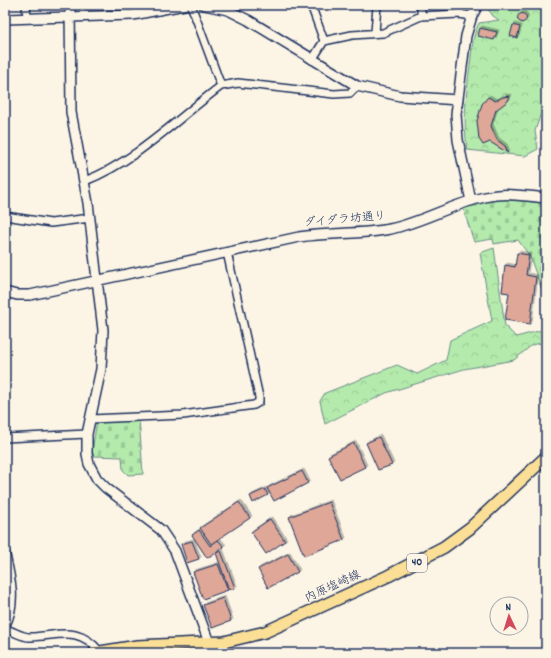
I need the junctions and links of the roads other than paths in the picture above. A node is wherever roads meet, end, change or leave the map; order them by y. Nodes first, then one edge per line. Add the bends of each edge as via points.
1 (26, 5) edge
2 (70, 5) edge
3 (184, 5) edge
4 (191, 5) edge
5 (204, 5) edge
6 (311, 5) edge
7 (377, 5) edge
8 (421, 5) edge
9 (461, 5) edge
10 (478, 5) edge
11 (460, 14) junction
12 (421, 16) junction
13 (472, 16) junction
14 (70, 17) junction
15 (27, 18) junction
16 (5, 19) edge
17 (376, 33) junction
18 (324, 41) junction
19 (312, 60) junction
20 (221, 86) junction
21 (357, 86) junction
22 (458, 100) junction
23 (84, 181) junction
24 (546, 198) edge
25 (471, 201) junction
26 (5, 216) edge
27 (90, 218) junction
28 (227, 252) junction
29 (98, 280) junction
30 (5, 292) edge
31 (91, 418) junction
32 (87, 434) junction
33 (5, 438) edge
34 (546, 457) edge
35 (5, 551) edge
36 (6, 561) edge
37 (5, 628) edge
38 (211, 648) edge
39 (97, 652) edge

1 - 15 street
2 - 14 street
3 - 14 street via 133,15
4 - 20 street
5 - 19 street via 228,10 248,20
6 - 18 street
7 - 17 street
8 - 12 street
9 - 11 street
10 - 13 street
11 - 12 street
11 - 13 street
12 - 17 street via 393,29
13 - 22 street via 466,36
14 - 15 street
14 - 23 street via 71,112
15 - 16 street
17 - 18 street
18 - 19 street
19 - 21 street
20 - 21 street via 238,83 334,94 350,93
20 - 23 street via 134,154 113,168
21 - 22 street via 400,96
22 - 25 street via 457,131
23 - 27 street
24 - 25 street, ダイダラ坊通り via 502,195
25 - 28 street, ダイダラ坊通り via 390,229 361,233 313,234
26 - 27 street via 52,222
27 - 29 street
28 - 29 street, ダイダラ坊通り
28 - 31 street via 260,397 259,402 254,405 183,415
29 - 30 street, ダイダラ坊通り via 30,295
29 - 31 street via 102,313 102,369
31 - 32 street
32 - 33 street
32 - 38 street via 89,464 97,479 161,530 175,551
34 - 38 main road, 内原塩崎線 / 40 via 470,528 423,559 264,632
35 - 36 street
36 - 37 street via 13,600 12,612
37 - 39 street via 31,637 70,634 94,644
38 - 39 main road, 内原塩崎線 / 40 via 137,646

